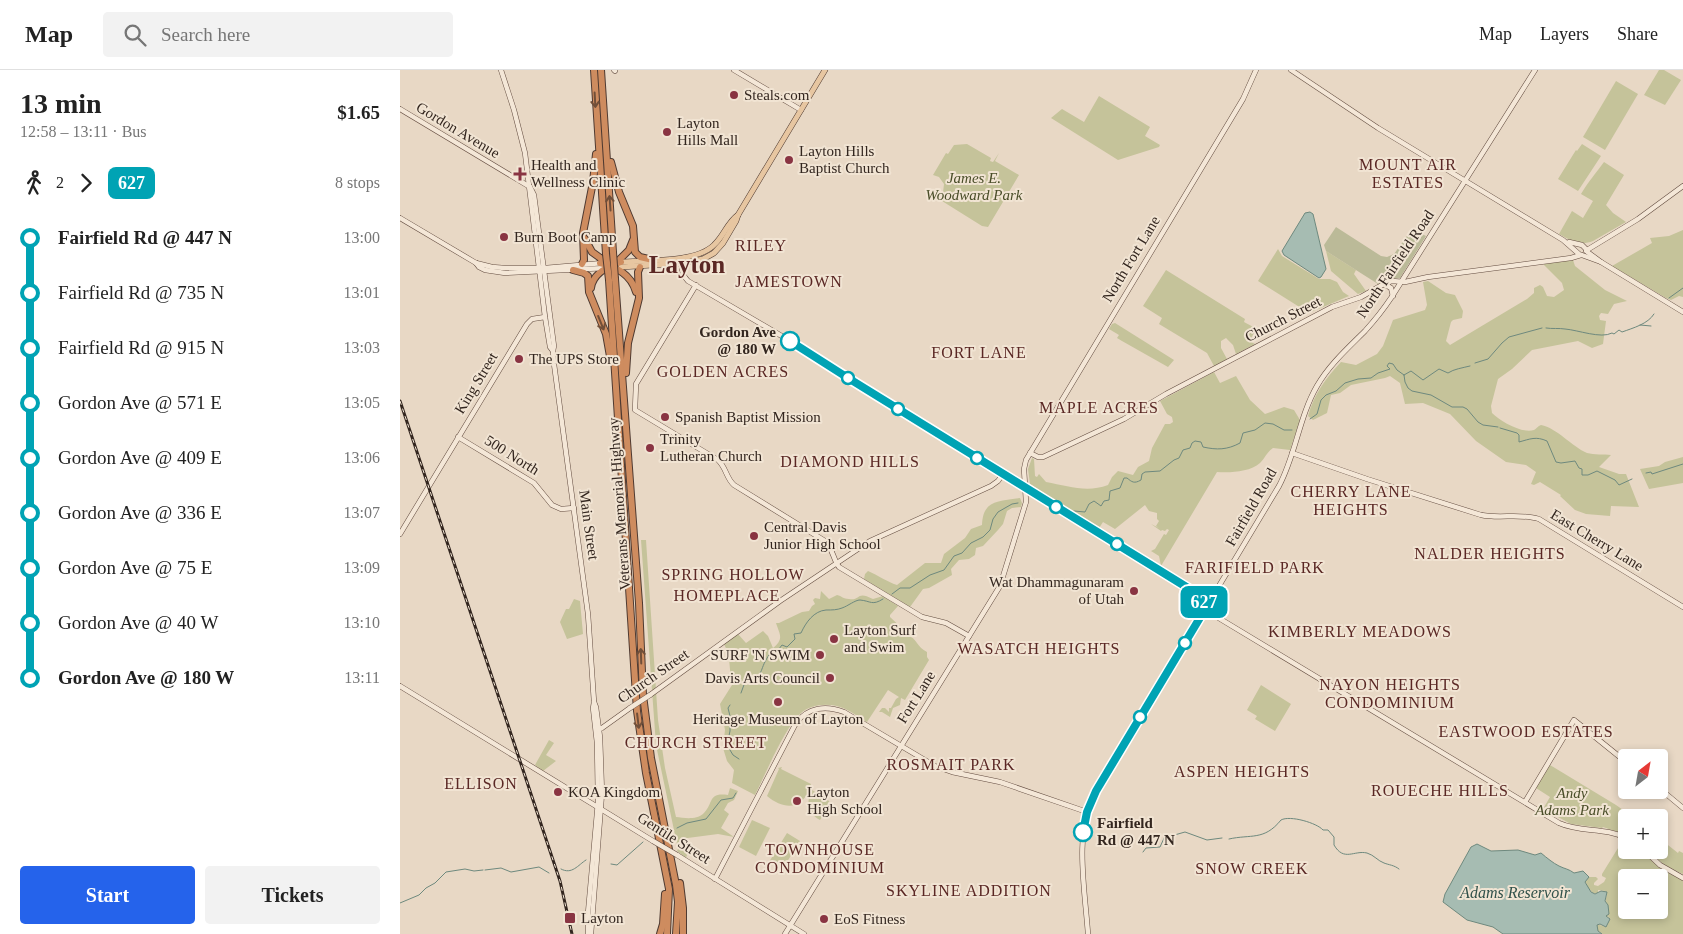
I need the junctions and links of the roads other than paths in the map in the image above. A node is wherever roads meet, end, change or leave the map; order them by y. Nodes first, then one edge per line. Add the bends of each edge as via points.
1 (501, 70) edge
2 (594, 70) edge
3 (601, 70) edge
4 (734, 70) edge
5 (826, 70) edge
6 (1256, 70) edge
7 (1291, 70) edge
8 (1535, 70) edge
9 (400, 110) edge
10 (801, 110) junction
11 (605, 127) junction
12 (597, 130) junction
13 (1465, 182) junction
14 (1683, 186) edge
15 (530, 187) junction
16 (738, 214) junction
17 (400, 218) edge
18 (533, 223) junction
19 (726, 230) junction
20 (583, 233) junction
21 (634, 234) junction
22 (540, 240) junction
23 (1600, 241) junction
24 (1592, 247) junction
25 (1581, 250) junction
26 (542, 253) junction
27 (610, 253) junction
28 (706, 254) junction
29 (1594, 257) junction
30 (683, 261) junction
31 (655, 262) junction
32 (1600, 262) junction
33 (476, 263) junction
34 (582, 264) junction
35 (610, 265) junction
36 (640, 266) junction
37 (558, 268) junction
38 (541, 270) junction
39 (573, 270) junction
40 (506, 271) junction
41 (612, 279) junction
42 (1402, 282) junction
43 (1384, 284) junction
44 (696, 285) junction
45 (544, 290) junction
46 (1393, 296) junction
47 (592, 302) junction
48 (637, 306) junction
49 (1683, 312) edge
50 (548, 316) junction
51 (1332, 365) joint
52 (616, 390) junction
53 (625, 406) junction
54 (458, 437) junction
55 (1030, 453) junction
56 (1292, 453) junction
57 (1026, 459) joint
58 (1003, 474) junction
59 (1026, 488) junction
60 (574, 508) junction
61 (400, 534) edge
62 (836, 563) junction
63 (1207, 606) junction
64 (1683, 607) edge
65 (1201, 616) junction
66 (1220, 618) junction
67 (969, 636) junction
68 (400, 688) edge
69 (594, 702) junction
70 (598, 720) junction
71 (607, 724) junction
72 (599, 729) junction
73 (596, 735) junction
74 (901, 746) junction
75 (600, 749) junction
76 (1618, 756) edge
77 (657, 791) junction
78 (1668, 796) edge
79 (1525, 802) junction
80 (600, 807) junction
81 (1683, 808) edge
82 (1087, 812) junction
83 (1618, 835) edge
84 (1654, 859) edge
85 (667, 875) junction
86 (1683, 878) edge
87 (715, 879) junction
88 (790, 926) junction
89 (589, 934) edge
90 (660, 934) edge
91 (667, 934) edge
92 (676, 934) edge
93 (683, 934) edge
94 (785, 934) edge
95 (804, 934) edge
96 (1088, 934) edge

1 - 15 main road, Main Street via 519,128
2 -> 12 highway, Veterans Memorial Highway
3 - 11 highway, Veterans Memorial Highway
4 - 10 main road
5 - 10 main road
6 - 55 main road, North Fort Lane via 1249,88
7 - 13 main road
8 - 13 main road, North Fairfield Road
9 - 15 main road, Gordon Avenue
10 - 16 main road
11 - 21 highway via 612,170
27 -> 11 highway, Veterans Memorial Highway
12 - 20 highway via 594,171
12 - 27 highway, Veterans Memorial Highway
13 - 25 main road
13 - 42 main road, North Fairfield Road
14 - 23 main road, Church Street via 1638,219
15 - 18 main road, Main Street
15 - 22 main road, Main Street
16 - 19 main road
16 - 28 main road via 723,243
17 - 33 main road
18 - 22 main road
18 - 38 main road, Main Street
19 - 28 main road
19 - 28 main road via 722,240
20 - 34 highway
20 - 35 highway via 592,252
21 - 31 highway via 637,255
21 - 35 highway via 629,250
22 - 26 main road, Main Street
23 - 24 main road, Church Street
23 - 25 main road, Church Street
24 - 25 main road, Church Street
24 - 29 main road
25 - 29 main road
25 - 32 main road
25 - 42 main road, Church Street via 1567,258
26 - 37 main road via 546,263
26 - 38 main road, Main Street
27 - 41 highway, Veterans Memorial Highway, bridge
28 - 30 main road via 697,261
29 - 32 main road
30 - 31 main road
30 - 44 main road via 684,276
31 - 35 main road
31 - 36 main road
32 - 49 main road
33 - 40 main road
33 - 40 main road via 491,272
34 - 35 main road
34 - 37 main road
35 - 36 main road
35 - 39 main road
35 - 47 highway via 593,281
35 - 48 highway via 632,282
36 - 48 highway
37 - 38 main road
37 - 39 main road
37 - 45 main road via 548,276
38 - 40 main road
38 - 45 main road, Main Street
39 - 47 highway via 588,276
41 - 52 highway, Veterans Memorial Highway
41 - 53 highway, Veterans Memorial Highway
42 - 43 main road, Church Street
42 - 46 main road, North Fairfield Road
43 - 46 main road via 1390,287
43 - 55 main road, Church Street via 1332,307 1124,419 1043,457
44 - 58 main road
44 - 62 main road via 636,384 635,410 718,460 733,484 828,544
45 - 50 main road
45 - 50 main road, Main Street
46 - 51 main road, North Fairfield Road
47 -> 52 highway via 606,334
48 - 53 highway via 627,352
50 - 54 main road, King Street via 532,319 527,324
50 - 60 main road, Main Street
51 - 56 main road, Fairfield Road via 1310,398
52 -> 85 highway, Veterans Memorial Highway via 638,718
77 -> 53 highway, Veterans Memorial Highway via 643,695
54 - 60 main road, 500 North via 534,483 551,505 559,509
54 - 61 main road, King Street
55 - 57 main road, North Fort Lane
56 - 63 main road, Fairfield Road via 1279,486
56 - 64 main road, East Cherry Lane via 1480,514 1539,519
57 - 59 main road, Fort Lane
58 - 59 main road
58 - 62 main road, Church Street via 992,486 872,540
59 - 63 main road via 1193,591
59 - 67 main road, Fort Lane via 1025,506 1001,583
60 - 69 main road, Main Street
62 - 67 main road via 922,617 946,623
62 - 71 main road, Church Street, bridge
63 - 65 main road, Fairfield Road
63 - 66 main road
65 - 66 main road via 1208,614
65 - 82 main road, Fairfield Road via 1099,785
66 - 79 main road
67 - 74 main road, Fort Lane
68 - 80 main road, Gentile Street
69 - 70 main road, Main Street
69 - 73 main road, Main Street
70 - 71 main road
70 - 72 main road, Main Street
71 - 72 main road, Church Street
72 - 75 main road, Main Street
73 - 75 main road
73 - 80 main road, Main Street
74 - 82 main road via 942,769 998,781
74 - 87 main road via 844,712 830,708 806,714 796,723
74 - 88 main road, Fort Lane
75 - 80 main road, Main Street
76 - 79 main road via 1574,720
77 - 92 highway, Veterans Memorial Highway via 676,885
77 - 93 highway via 678,870
78 - 81 main road
79 - 83 main road via 1563,825
80 - 87 main road, Gentile Street, bridge
80 - 89 main road, Main Street
82 - 96 main road via 1082,844
84 - 86 main road
85 - 90 highway
85 - 91 highway, Veterans Memorial Highway
87 - 88 main road, Gentile Street
88 - 94 main road, Fort Lane
88 - 95 main road, Gentile Street

